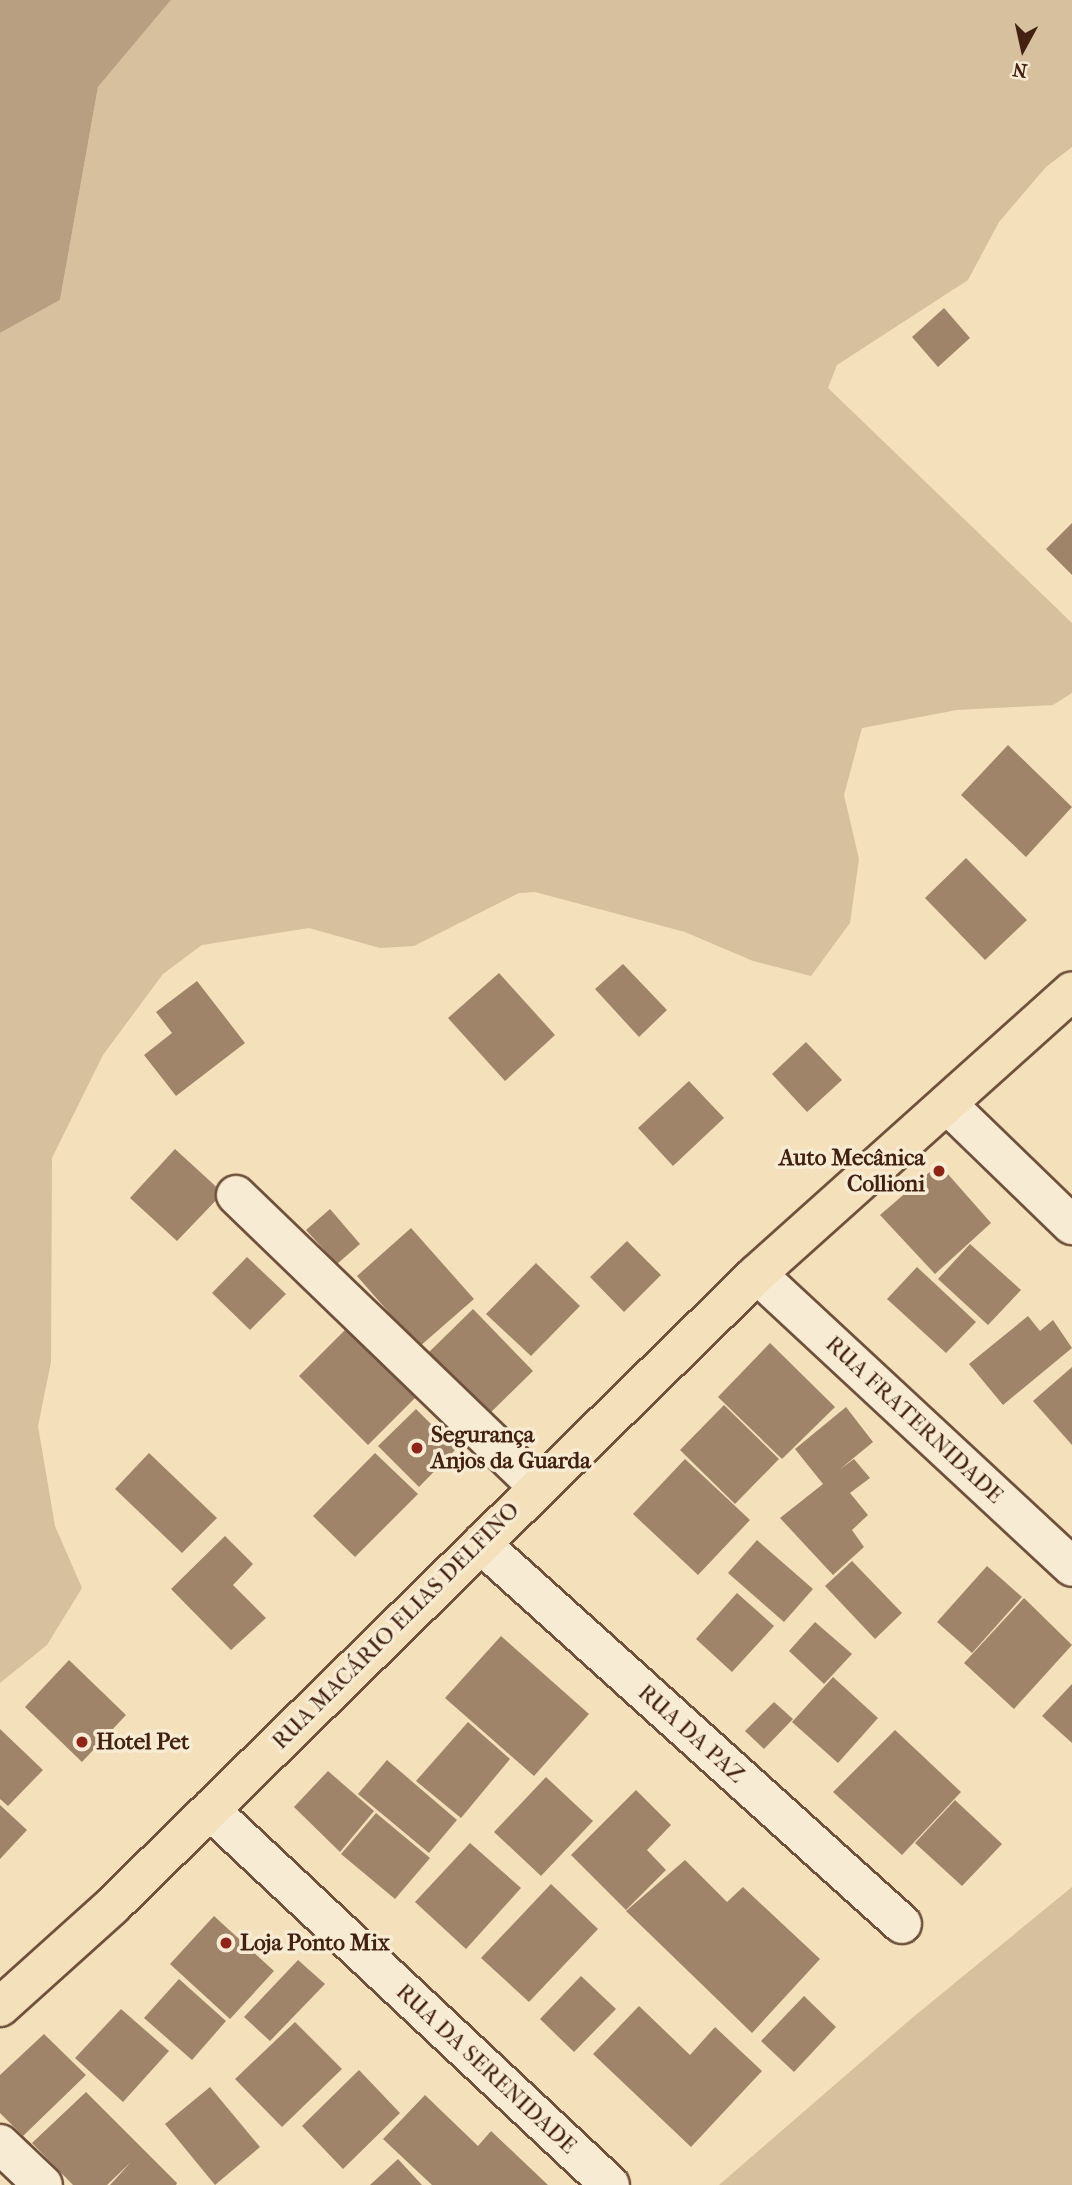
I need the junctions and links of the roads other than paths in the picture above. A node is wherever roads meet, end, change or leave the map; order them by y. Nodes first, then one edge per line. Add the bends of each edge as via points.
1 (1072, 991) edge
2 (947, 1104) junction
3 (236, 1195) dead end
4 (1072, 1225) edge
5 (757, 1273) junction
6 (537, 1486) junction
7 (481, 1544) junction
8 (1072, 1567) edge
9 (210, 1810) junction
10 (902, 1923) dead end
11 (0, 2007) edge
12 (0, 2144) edge
13 (43, 2185) edge
14 (610, 2185) edge

1 - 2 main road, RUA MACÁRIO ELIAS DELFINO
2 - 4 street
2 - 5 main road, RUA MACÁRIO ELIAS DELFINO
3 - 6 street
5 - 6 main road, RUA MACÁRIO ELIAS DELFINO
5 - 8 street, RUA FRATERNIDADE
6 - 7 main road, RUA MACÁRIO ELIAS DELFINO
7 - 9 main road, RUA MACÁRIO ELIAS DELFINO
7 - 10 street, RUA DA PAZ
9 - 11 main road, RUA MACÁRIO ELIAS DELFINO
9 - 14 street, RUA DA SERENIDADE
12 - 13 street

